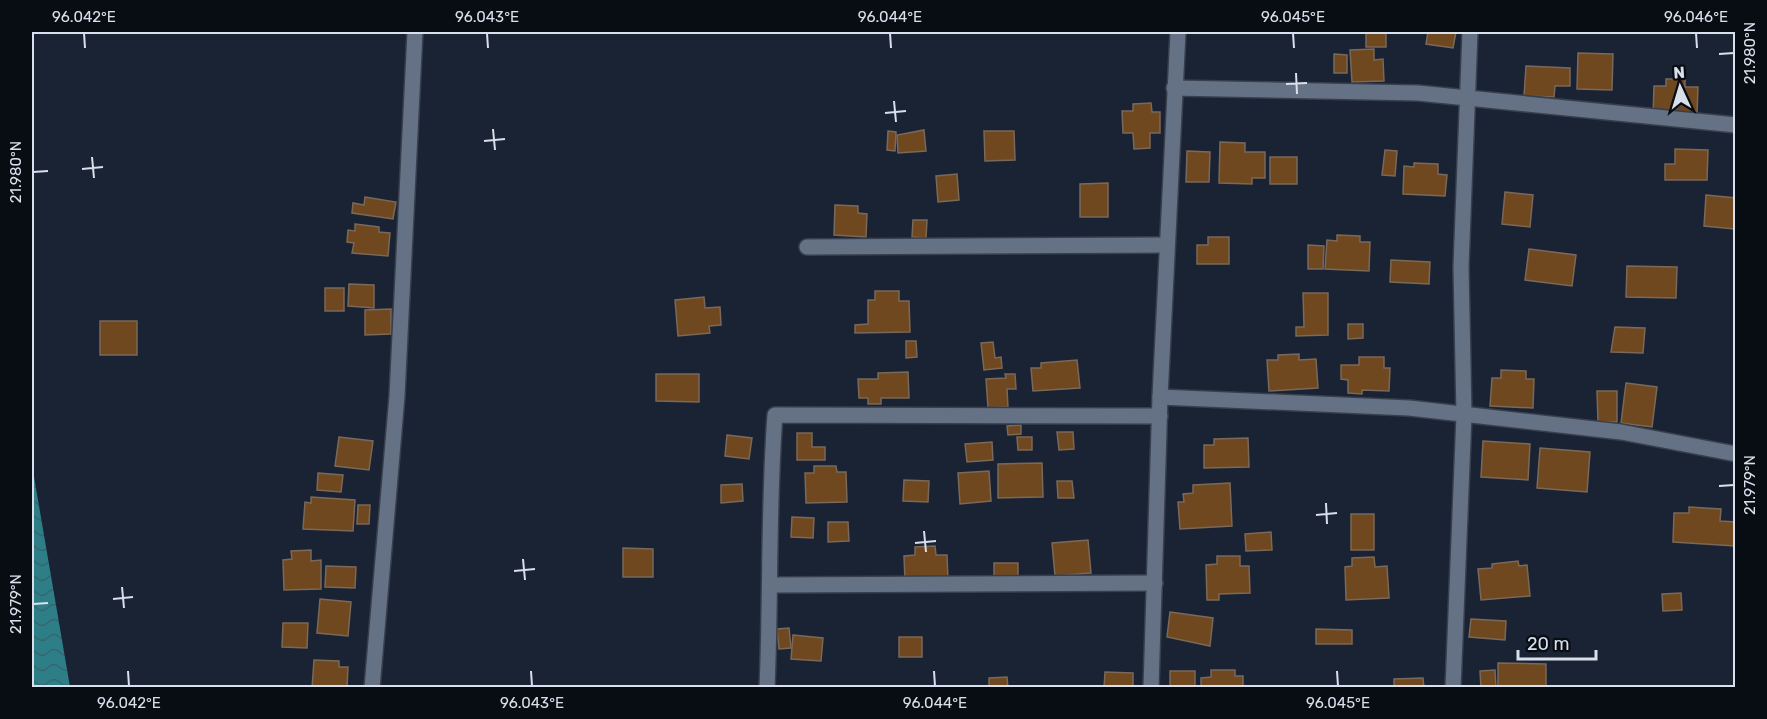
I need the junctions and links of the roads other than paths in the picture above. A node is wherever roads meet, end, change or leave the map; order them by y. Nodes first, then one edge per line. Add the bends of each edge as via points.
1 (415, 32) edge
2 (1178, 32) edge
3 (1470, 32) edge
4 (1174, 88) junction
5 (1469, 98) junction
6 (1736, 125) edge
7 (1167, 245) junction
8 (807, 247) dead end
9 (1160, 398) junction
10 (1464, 415) junction
11 (1160, 416) junction
12 (1736, 454) edge
13 (1155, 583) junction
14 (771, 585) junction
15 (372, 687) edge
16 (767, 687) edge
17 (1151, 687) edge
18 (1454, 687) edge

1 - 15 street via 398,396
2 - 4 street
3 - 5 street
4 - 5 street via 1418,93
4 - 7 street
5 - 6 street
5 - 10 street via 1461,267
7 - 8 street
7 - 9 street
9 - 10 street via 1409,408
9 - 11 street
10 - 12 street via 1621,432
10 - 18 street
11 - 13 street
11 - 14 street via 775,415 769,489
13 - 14 street
13 - 17 street
14 - 16 street

